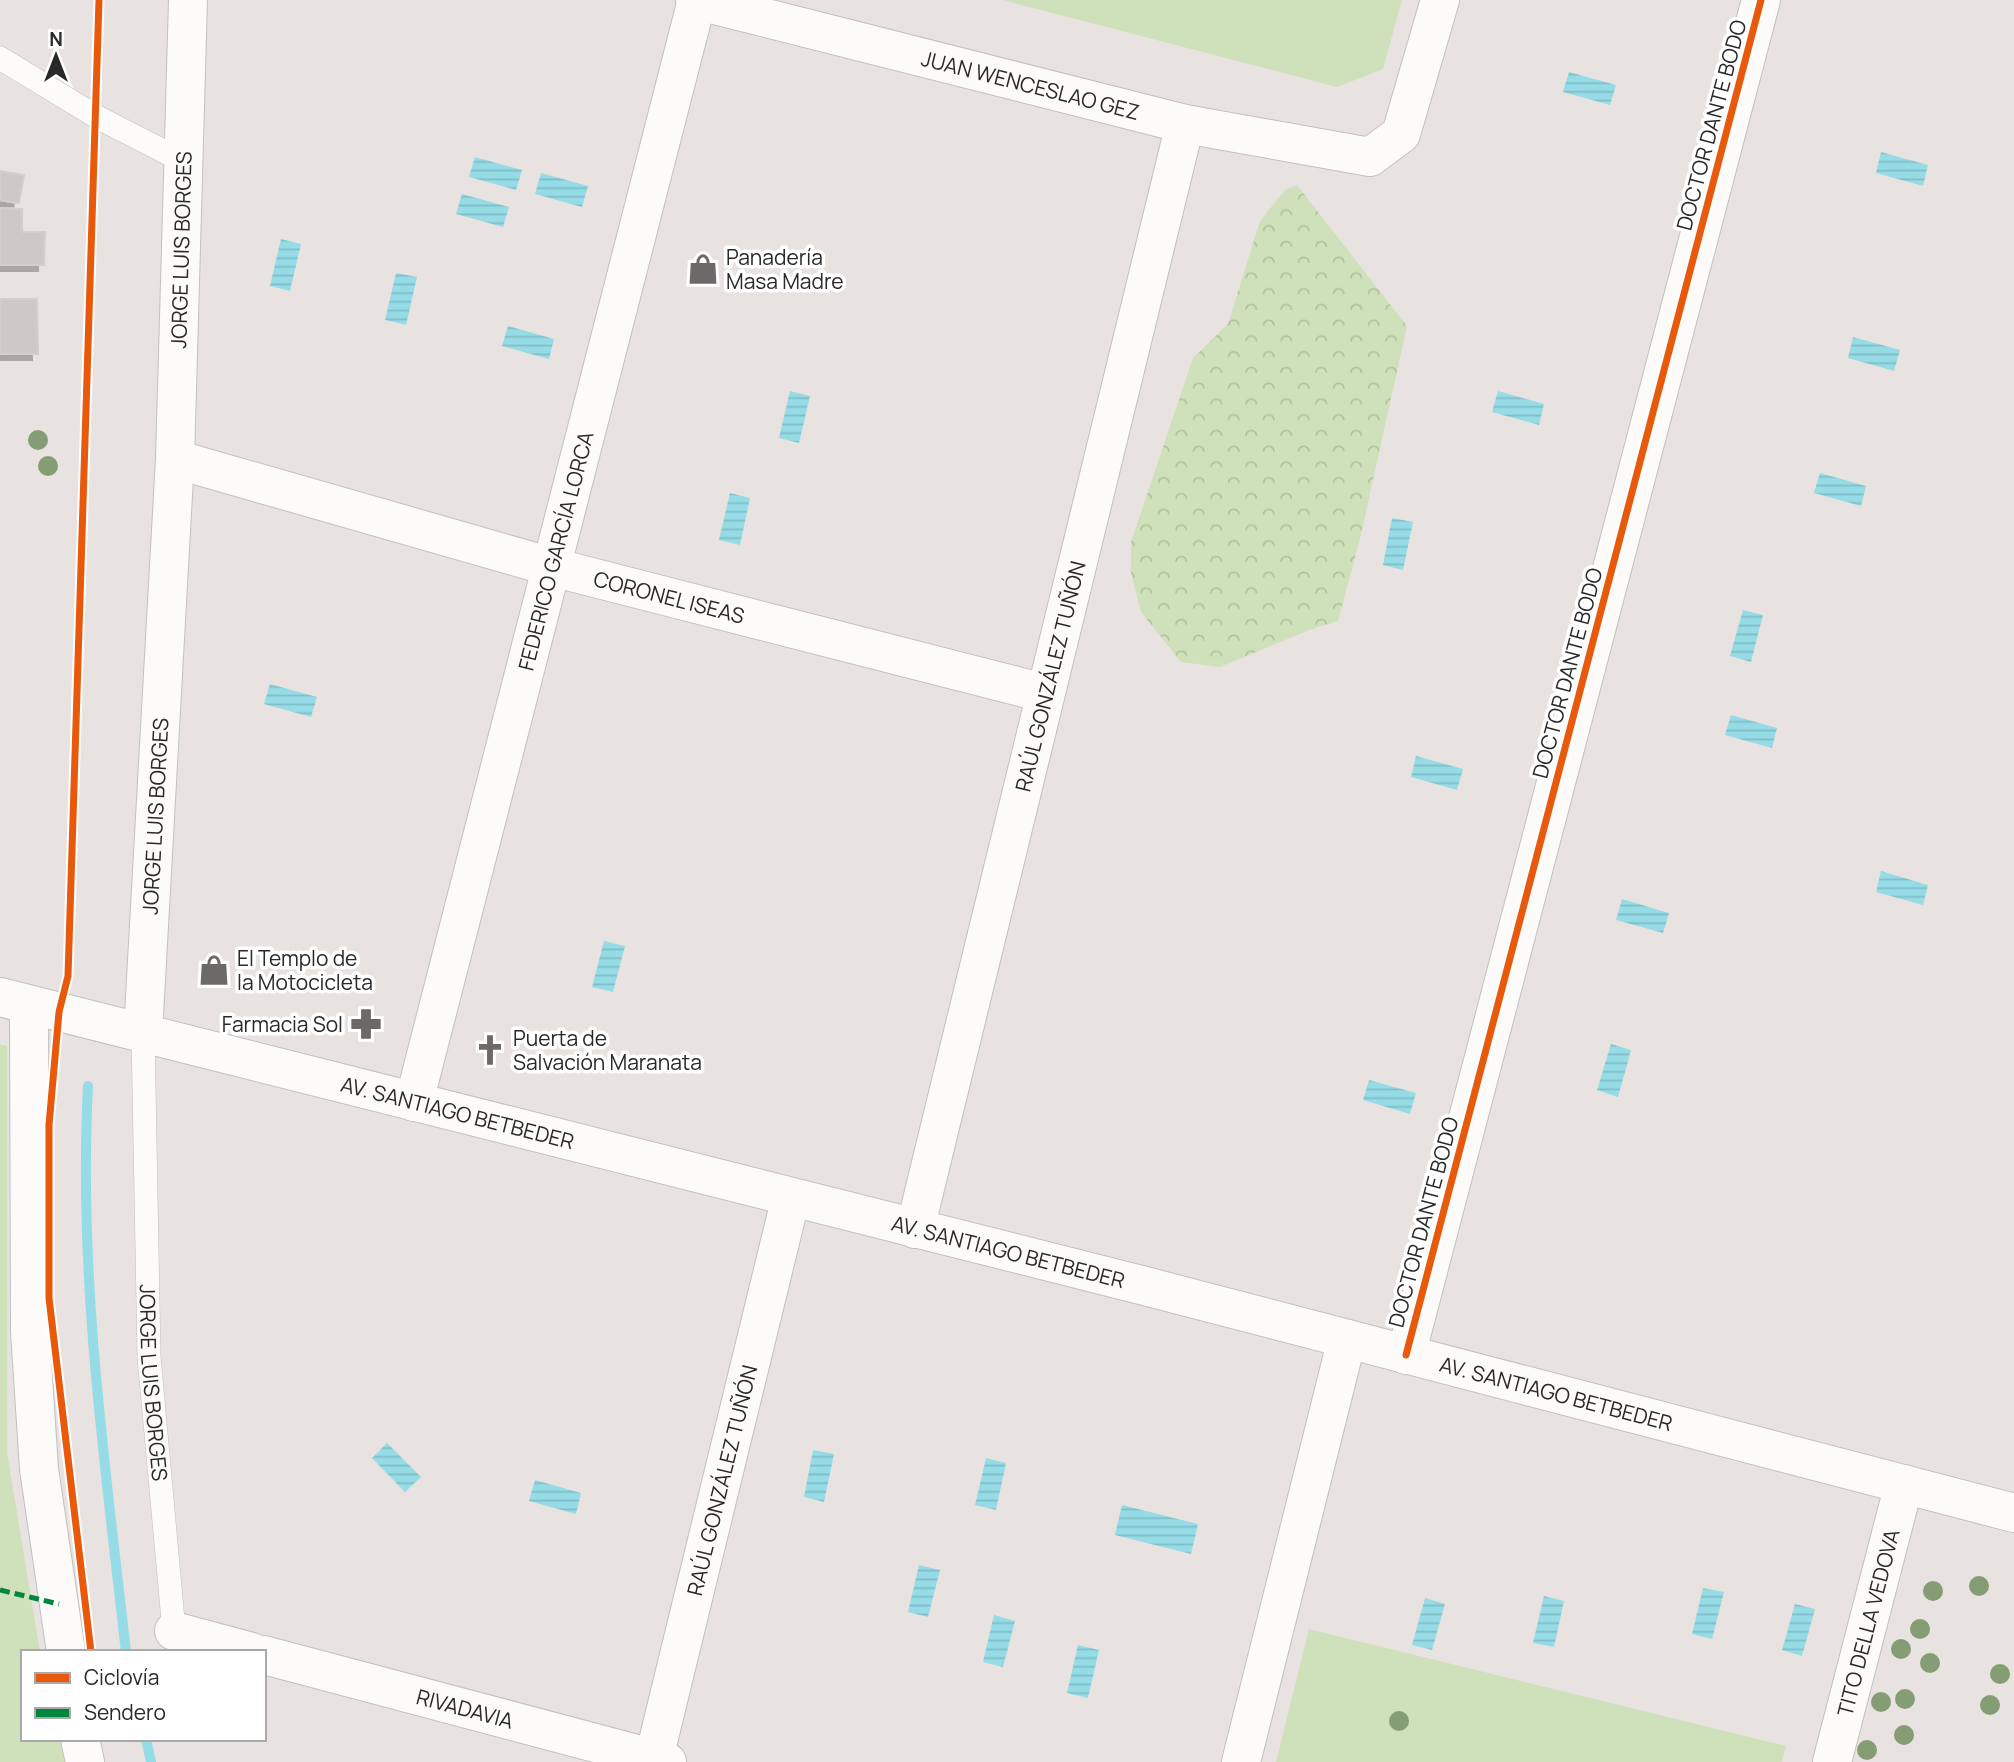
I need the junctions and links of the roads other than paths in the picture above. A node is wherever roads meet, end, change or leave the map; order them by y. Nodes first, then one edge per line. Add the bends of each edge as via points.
1 (188, 0) edge
2 (696, 0) edge
3 (1440, 0) edge
4 (1761, 0) edge
5 (0, 58) edge
6 (1185, 124) junction
7 (183, 161) junction
8 (175, 459) junction
9 (552, 567) junction
10 (1044, 693) junction
11 (15, 1001) edge
12 (143, 1033) junction
13 (414, 1102) junction
14 (791, 1197) junction
15 (915, 1229) junction
16 (1347, 1339) junction
17 (1406, 1355) junction
18 (1904, 1484) junction
19 (2014, 1513) edge
20 (174, 1631) joint
21 (66, 1650) edge
22 (245, 1650) edge
23 (266, 1656) edge
24 (80, 1741) edge
25 (658, 1761) edge
26 (85, 1762) edge
27 (1241, 1762) edge
28 (1832, 1762) edge

1 - 7 street, JORGE LUIS BORGES
2 - 6 street, JUAN WENCESLAO GEZ
2 - 9 street, FEDERICO GARCÍA LORCA
3 - 6 street, JUAN WENCESLAO GEZ via 1401,134 1370,157
4 - 17 street, DOCTOR DANTE BODO
5 - 7 lane via 97,117
6 - 10 street, RAÚL GONZÁLEZ TUÑÓN
7 - 8 street, JORGE LUIS BORGES
8 - 9 street, CORONEL ISEAS
8 - 12 street, JORGE LUIS BORGES
9 - 10 street, CORONEL ISEAS
9 - 13 street, FEDERICO GARCÍA LORCA
10 - 15 street, RAÚL GONZÁLEZ TUÑÓN
11 - 12 street, AV. SANTIAGO BETBEDER
11 - 21 street via 39,1469
12 - 13 street, AV. SANTIAGO BETBEDER
12 - 20 lane, JORGE LUIS BORGES via 149,1357
13 - 14 street, AV. SANTIAGO BETBEDER
14 - 15 street, AV. SANTIAGO BETBEDER
14 - 25 street, RAÚL GONZÁLEZ TUÑÓN
15 - 16 street, AV. SANTIAGO BETBEDER
16 - 17 street, AV. SANTIAGO BETBEDER
16 - 27 street
17 - 18 street, AV. SANTIAGO BETBEDER
18 - 19 street, AV. SANTIAGO BETBEDER
18 - 28 street, TITO DELLA VEDOVA
20 - 22 street
23 - 25 street, RIVADAVIA
24 - 26 street

